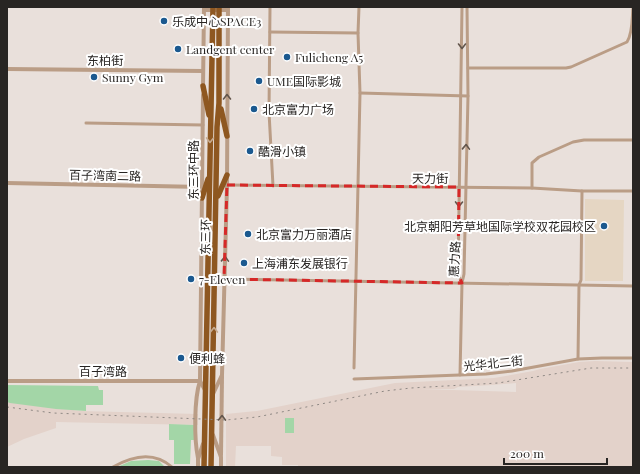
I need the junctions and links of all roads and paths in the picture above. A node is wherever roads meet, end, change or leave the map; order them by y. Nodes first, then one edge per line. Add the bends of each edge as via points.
1 (213, 7) edge
2 (219, 7) edge
3 (270, 7) edge
4 (359, 7) edge
5 (462, 7) edge
6 (467, 7) edge
7 (633, 7) edge
8 (204, 8) edge
9 (228, 8) edge
10 (270, 32) junction
11 (358, 33) junction
12 (215, 45) junction
13 (468, 68) junction
14 (7, 70) edge
15 (203, 71) junction
16 (203, 86) junction
17 (360, 93) junction
18 (462, 96) junction
19 (468, 96) junction
20 (219, 103) junction
21 (86, 123) dead end
22 (203, 124) junction
23 (211, 126) junction
24 (227, 136) junction
25 (633, 140) edge
26 (210, 171) junction
27 (227, 175) junction
28 (7, 184) edge
29 (227, 185) junction
30 (273, 186) junction
31 (202, 187) junction
32 (358, 187) junction
33 (459, 187) junction
34 (465, 187) junction
35 (532, 188) junction
36 (582, 191) junction
37 (633, 191) edge
38 (202, 198) junction
39 (216, 200) junction
40 (224, 279) junction
41 (356, 281) junction
42 (462, 283) junction
43 (579, 285) junction
44 (633, 286) edge
45 (633, 358) edge
46 (578, 359) junction
47 (354, 368) dead end
48 (222, 375) junction
49 (460, 375) junction
50 (354, 379) dead end
51 (7, 381) edge
52 (200, 381) junction
53 (206, 394) junction
54 (213, 394) junction
55 (206, 436) junction
56 (213, 436) junction
57 (221, 457) junction
58 (198, 459) junction
59 (113, 467) edge
60 (172, 467) edge
61 (198, 467) edge
62 (204, 467) edge
63 (211, 467) edge
64 (221, 467) edge

1 - 12 highway, 东三环
2 - 12 highway, 东三环
3 - 10 street
4 - 11 street
5 -> 18 street, 惠力路
6 - 13 street, 惠力路
7 - 13 street via 627,42 571,67
8 - 9 street
8 - 15 street, 东三环中路
24 -> 9 street
10 - 11 street
10 - 30 street via 269,112
11 - 17 street
12 - 20 highway, 东三环
12 - 23 highway, 东三环
13 - 19 street, 惠力路
14 - 15 street, 东柏街
15 - 16 street, 东三环中路
16 - 22 street, 东三环中路
16 - 23 highway
17 - 18 street
17 - 32 street
18 - 19 street
18 - 33 street, 惠力路
34 -> 19 street, 惠力路
20 - 24 highway
20 - 39 highway, 东三环
21 - 22 street
22 - 31 street, 东三环中路
23 -> 26 highway, 东三环
24 - 27 street
25 - 35 street via 584,140 539,157 532,163
26 - 38 highway
26 - 62 highway, 东三环
27 - 29 street
27 - 39 highway
28 - 31 street, 百子湾南二路
29 - 30 street, 天力街
40 -> 29 street
30 - 32 street, 天力街
31 - 38 street, 东三环中路
32 - 33 street, 天力街
32 - 41 street
33 - 34 street, 天力街
33 -> 42 street, 惠力路 via 458,274
34 - 35 street, 天力街
34 - 42 street, 惠力路
35 - 36 street, 天力街
36 - 37 street, 天力街
36 - 43 street
38 - 52 street, 东三环中路
63 -> 39 highway, 东三环
40 - 41 street
40 - 48 street
41 - 42 street
41 - 47 street
42 - 43 street
42 - 49 street
43 - 44 street
43 - 46 street
45 - 46 street, 光华北二街
46 - 49 street, 光华北二街 via 512,371
48 - 54 street
57 -> 48 street
49 - 50 street, 光华北二街
51 - 52 street, 百子湾路
52 - 53 street, 东三环中路
52 - 58 street, 东三环中路 via 197,391
53 - 54 street
53 - 55 street, 东三环中路
54 - 56 street
55 - 56 street
55 - 58 street, 东三环中路
56 - 57 street
57 - 64 street
58 - 61 street, 东三环中路
59 - 60 street via 124,460 144,457 163,460

